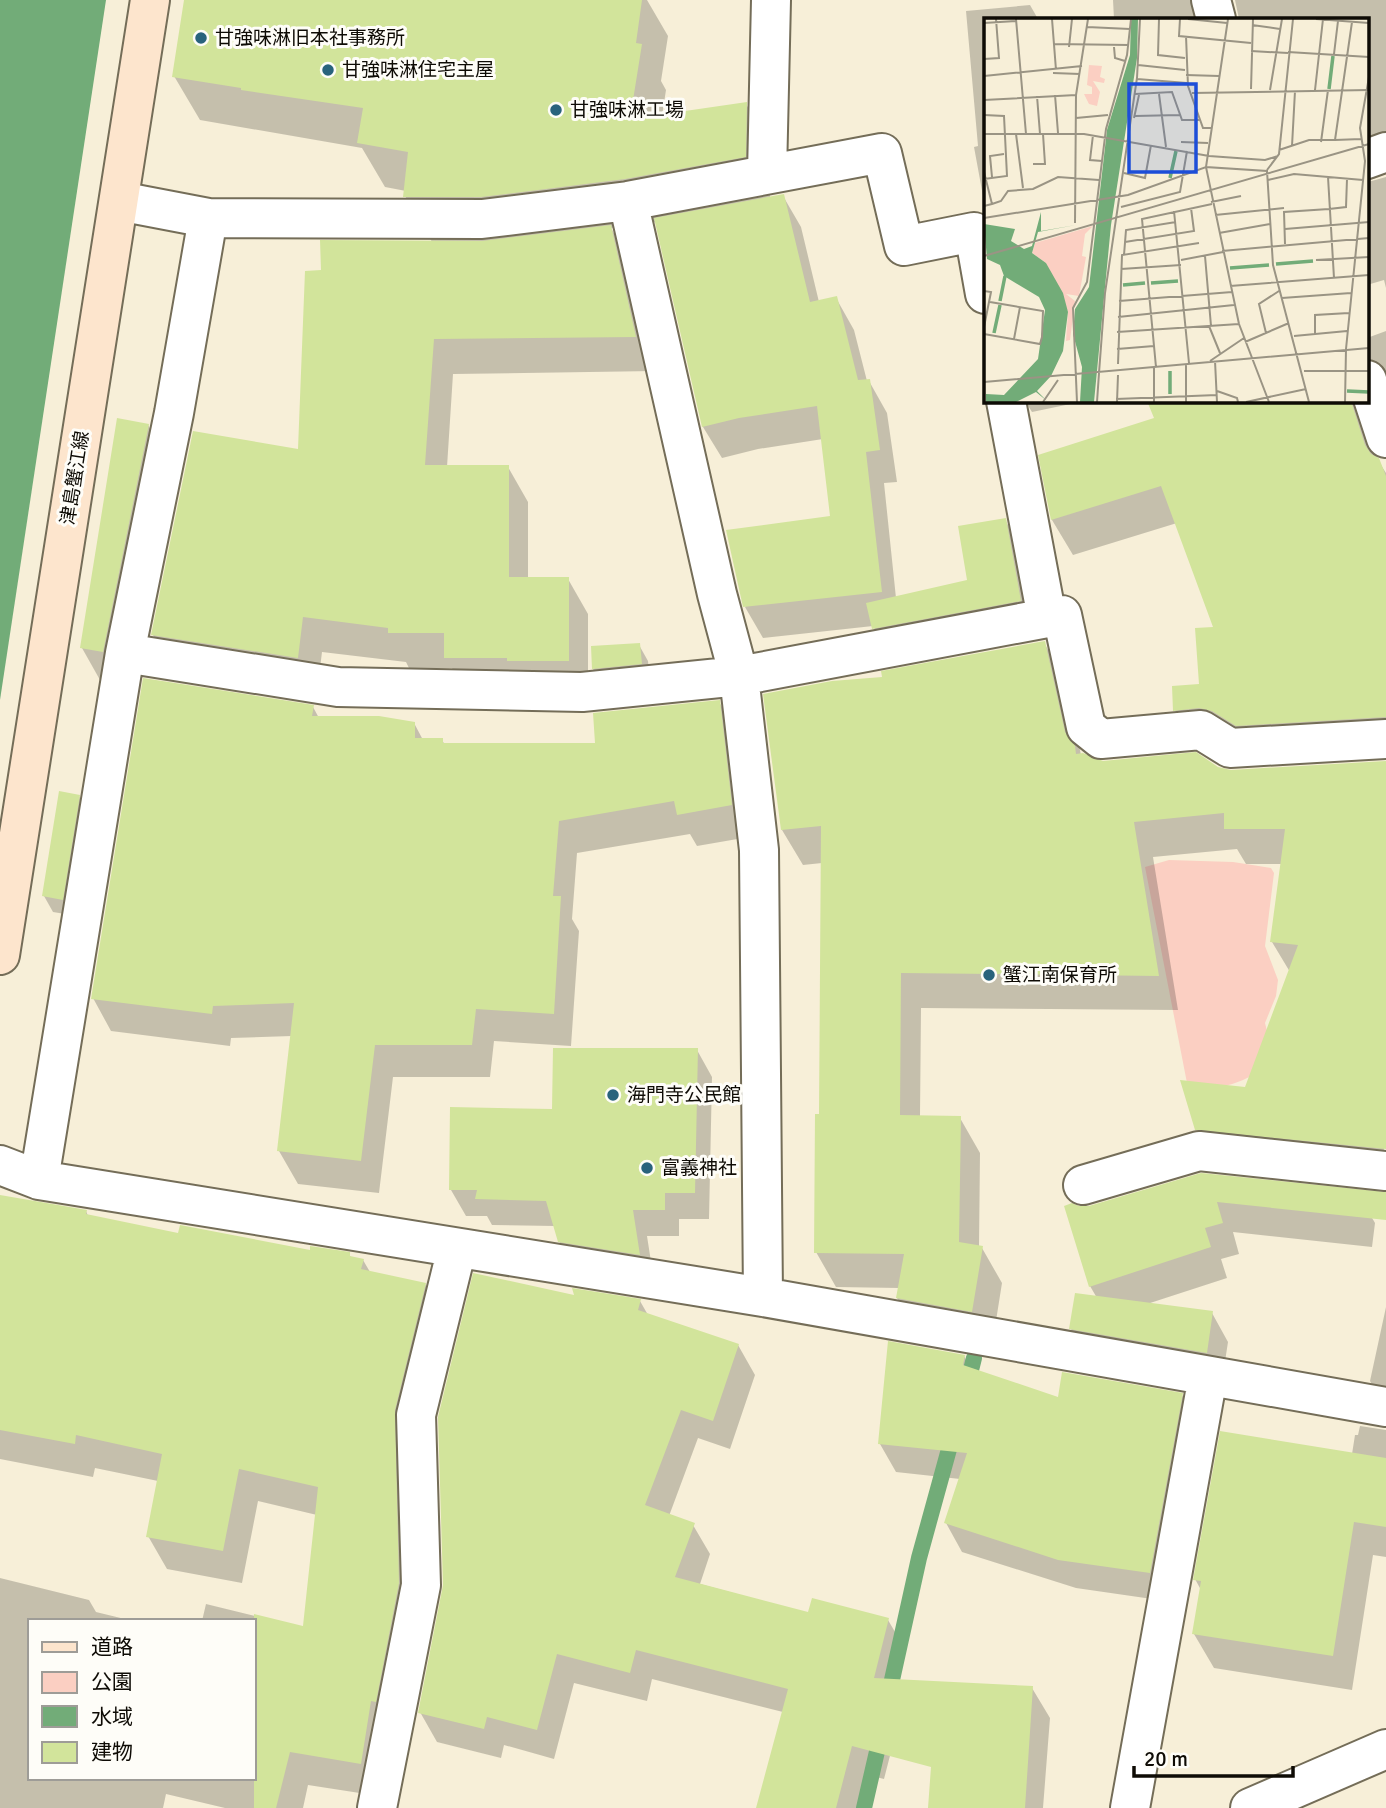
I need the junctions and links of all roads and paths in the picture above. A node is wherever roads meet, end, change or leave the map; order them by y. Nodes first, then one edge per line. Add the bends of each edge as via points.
1 (150, 0) edge
2 (771, 0) edge
3 (1211, 0) edge
4 (1216, 18) edge
5 (1386, 152) edge
6 (1368, 159) edge
7 (767, 174) junction
8 (119, 201) junction
9 (628, 201) junction
10 (208, 218) junction
11 (984, 288) edge
12 (1368, 383) edge
13 (1006, 402) edge
14 (1386, 438) edge
15 (1047, 618) junction
16 (124, 653) junction
17 (739, 676) junction
18 (1386, 739) edge
19 (0, 956) edge
20 (0, 1165) edge
21 (1386, 1171) edge
22 (39, 1180) junction
23 (1083, 1185) dead end
24 (457, 1248) junction
25 (762, 1297) junction
26 (1208, 1376) junction
27 (1386, 1407) edge
28 (1386, 1749) edge
29 (377, 1808) edge
30 (1130, 1808) edge
31 (1250, 1808) edge

1 - 8 main road, 津島蟹江線
2 - 7 street
3 - 4 street
5 - 6 street
7 - 9 street
7 - 11 street via 883,153 904,246 974,232
8 - 10 street
8 - 19 main road, 津島蟹江線
9 - 10 street via 482,219
9 - 17 street
10 - 16 street
12 - 14 street
13 - 15 street
15 - 17 street
15 - 18 street via 1062,615 1086,727 1101,739 1201,730 1230,748
16 - 17 street via 338,687 582,692
16 - 22 street
17 - 25 street via 759,850
20 - 22 street
21 - 23 street via 1199,1151
22 - 24 street
24 - 25 street
24 - 29 street via 416,1415 421,1585
25 - 26 street
26 - 27 street
26 - 30 street
28 - 31 street

